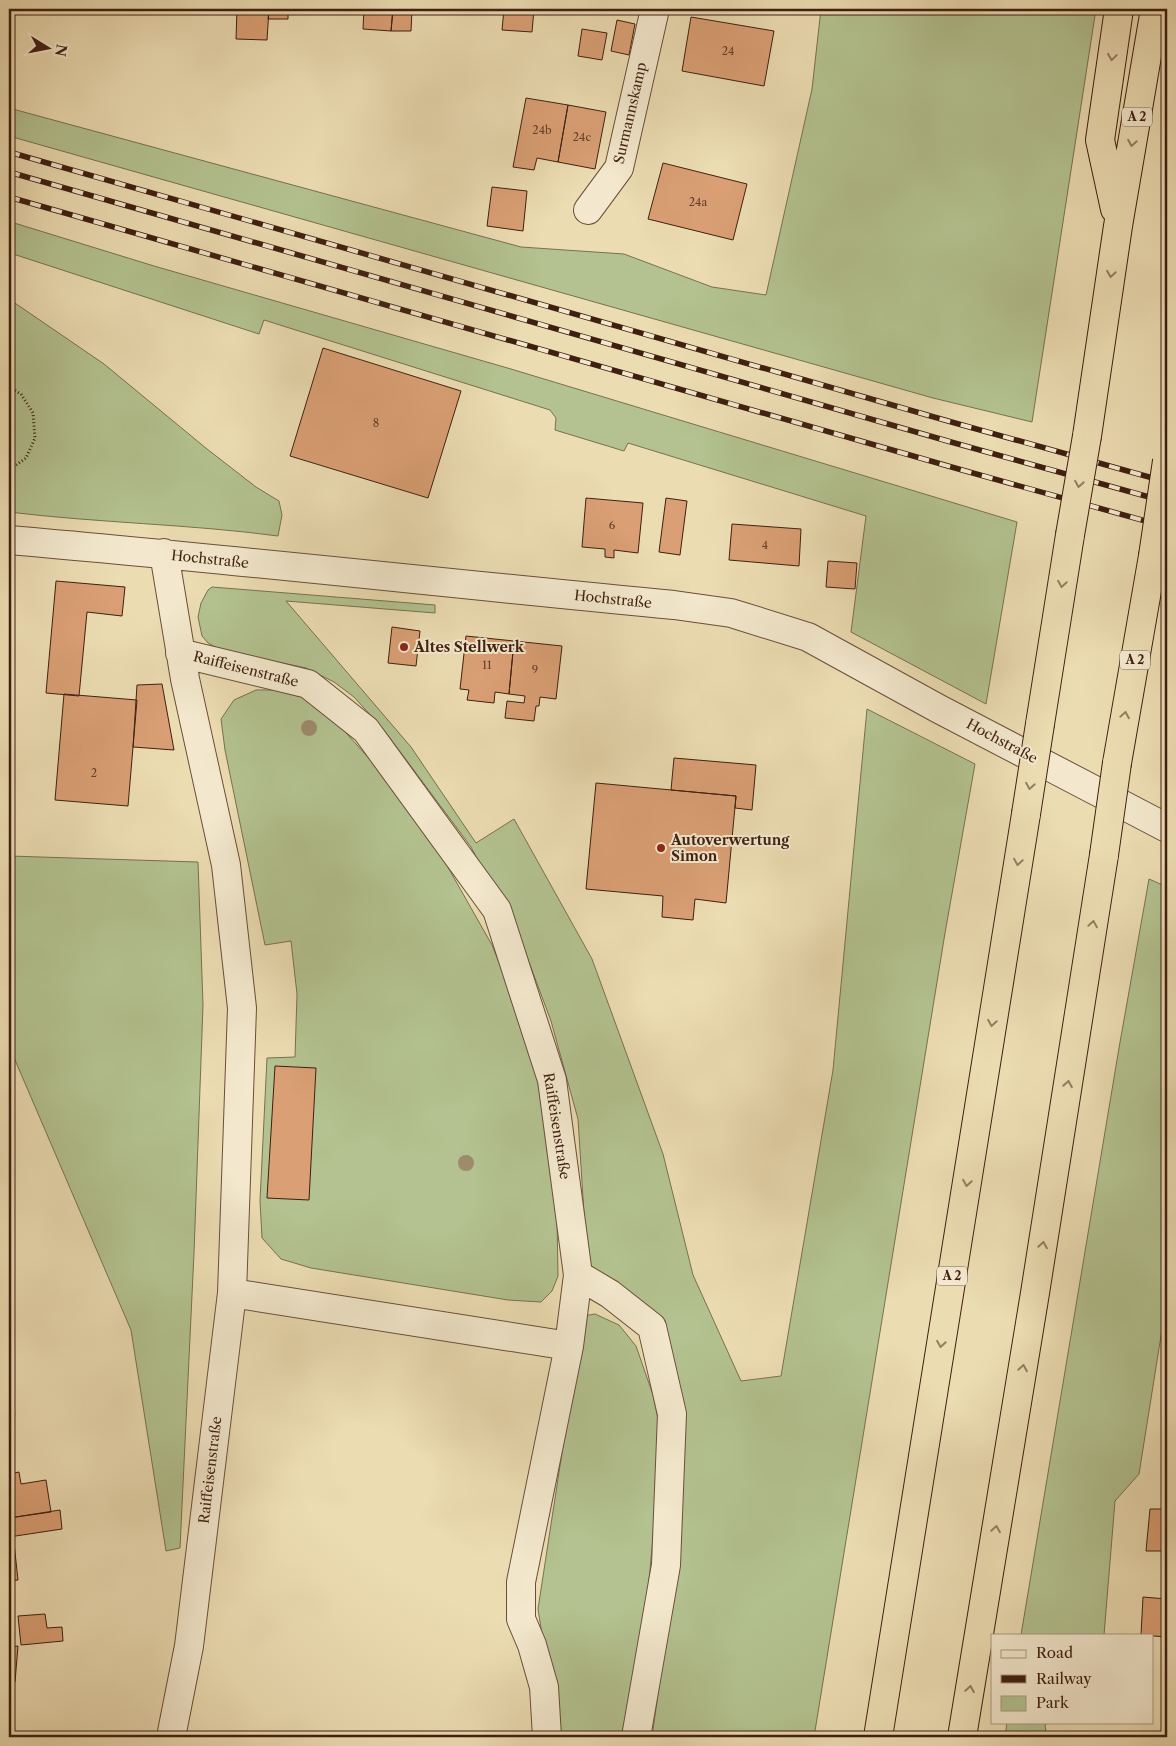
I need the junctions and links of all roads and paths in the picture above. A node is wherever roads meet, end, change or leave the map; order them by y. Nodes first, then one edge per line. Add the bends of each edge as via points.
1 (655, 9) edge
2 (1119, 9) edge
3 (1155, 9) edge
4 (588, 210) dead end
5 (1118, 226) junction
6 (9, 387) edge
7 (1167, 461) edge
8 (9, 470) edge
9 (9, 540) edge
10 (164, 554) junction
11 (180, 653) junction
12 (1167, 828) edge
13 (578, 1275) junction
14 (232, 1294) junction
15 (569, 1346) junction
16 (171, 1737) edge
17 (547, 1737) edge
18 (636, 1737) edge
19 (878, 1737) edge
20 (962, 1737) edge

1 - 4 street, Surmannskamp via 618,168
2 -> 5 highway via 1100,140
3 -> 5 highway, A 2
5 -> 19 highway, A 2, bridge
6 - 8 path via 21,394 33,413 35,438 26,458
20 -> 7 highway, A 2, bridge
9 - 10 street, Hochstraße
10 - 11 street, Raiffeisenstraße
10 - 12 street, Hochstraße via 731,613 808,637
11 - 13 street, Raiffeisenstraße via 308,684 366,730 496,910 552,1080
11 - 14 street, Raiffeisenstraße via 226,865 242,1008
13 - 15 street, Raiffeisenstraße
13 - 18 street via 610,1294 652,1327 672,1414 666,1565
14 - 15 street
14 - 16 street, Raiffeisenstraße via 189,1646
15 - 17 street, Raiffeisenstraße via 521,1582 521,1619 544,1688

